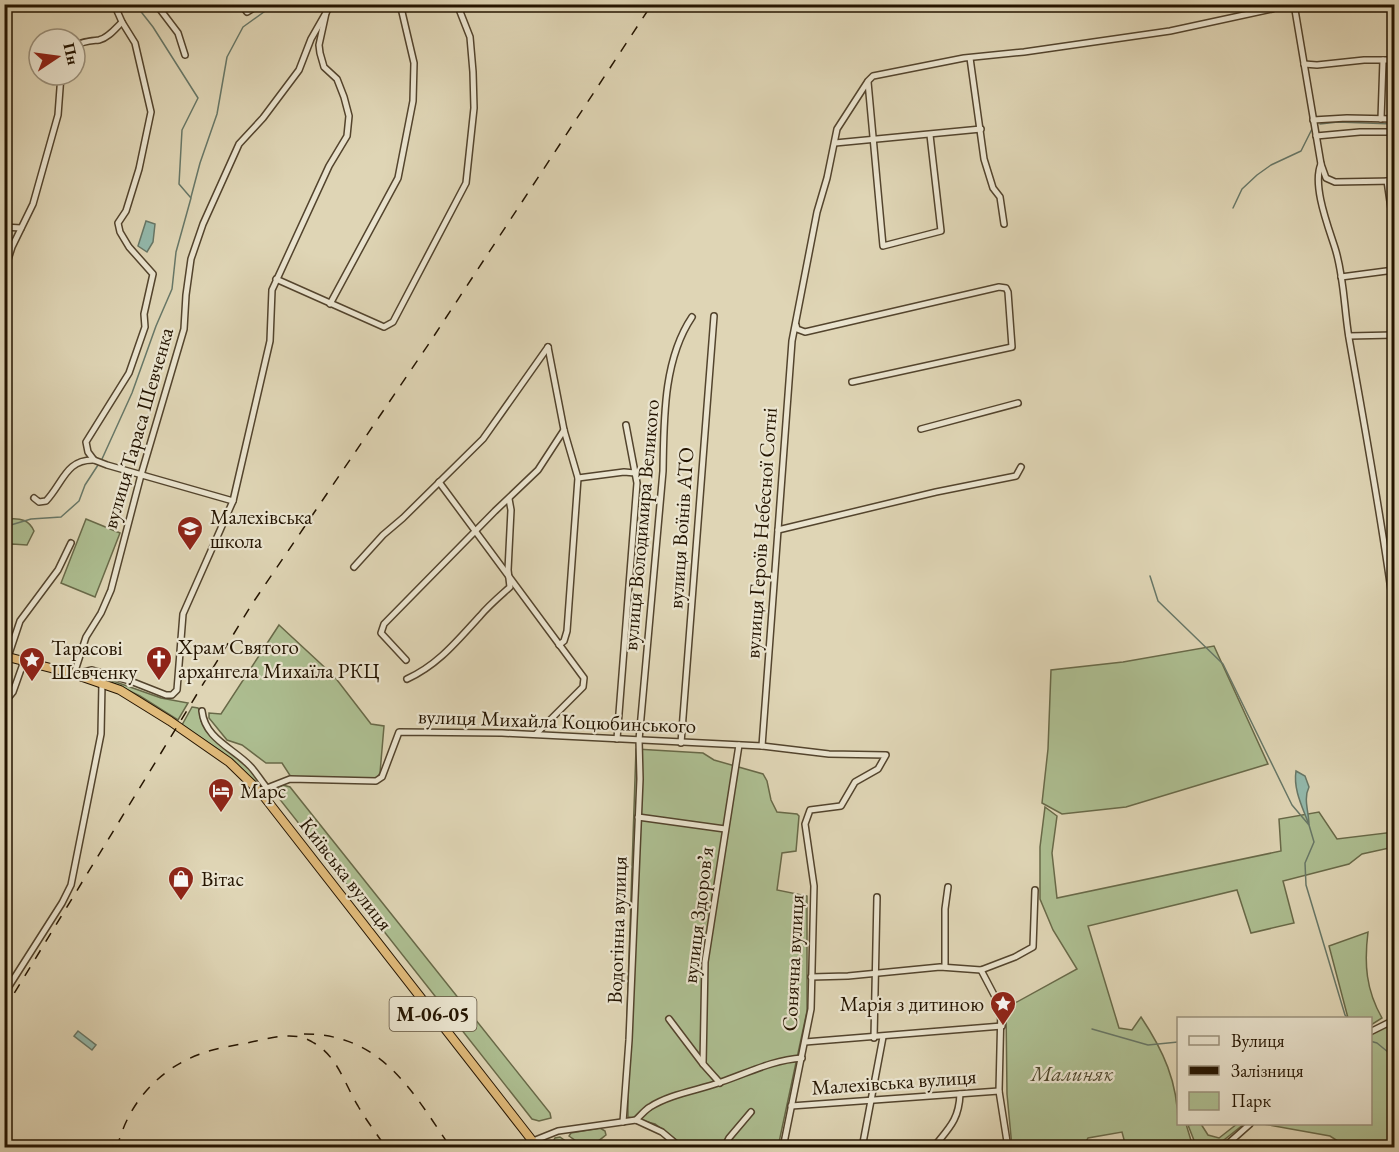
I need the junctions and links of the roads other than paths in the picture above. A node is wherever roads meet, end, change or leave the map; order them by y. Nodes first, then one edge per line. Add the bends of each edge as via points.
1 (114, 4) edge
2 (156, 4) edge
3 (241, 4) edge
4 (260, 4) edge
5 (331, 4) edge
6 (398, 4) edge
7 (457, 4) edge
8 (1283, 4) edge
9 (1294, 4) edge
10 (326, 12) junction
11 (122, 22) junction
12 (87, 40) edge
13 (185, 55) dead end
14 (967, 58) junction
15 (1383, 60) junction
16 (1395, 60) edge
17 (1304, 64) junction
18 (868, 81) junction
19 (60, 87) edge
20 (1381, 119) junction
21 (1395, 119) edge
22 (1313, 120) junction
23 (981, 129) junction
24 (1395, 132) edge
25 (930, 135) junction
26 (1316, 136) junction
27 (872, 141) junction
28 (835, 143) junction
29 (1321, 164) junction
30 (1388, 181) junction
31 (1395, 181) edge
32 (1004, 224) dead end
33 (4, 227) edge
34 (21, 228) junction
35 (1395, 229) edge
36 (1395, 270) edge
37 (4, 272) edge
38 (1341, 277) junction
39 (276, 279) junction
40 (330, 304) junction
41 (714, 316) dead end
42 (692, 317) dead end
43 (796, 323) junction
44 (1395, 335) edge
45 (1349, 336) junction
46 (852, 382) dead end
47 (1018, 403) dead end
48 (626, 424) dead end
49 (921, 429) dead end
50 (564, 430) junction
51 (94, 460) junction
52 (1021, 467) dead end
53 (635, 473) junction
54 (141, 475) junction
55 (578, 478) junction
56 (439, 482) junction
57 (34, 498) dead end
58 (509, 499) junction
59 (233, 501) junction
60 (778, 530) junction
61 (475, 532) junction
62 (71, 543) dead end
63 (354, 567) dead end
64 (509, 579) junction
65 (1395, 612) edge
66 (559, 645) junction
67 (6, 657) edge
68 (406, 660) dead end
69 (24, 661) junction
70 (74, 674) junction
71 (407, 679) dead end
72 (102, 683) junction
73 (4, 703) edge
74 (202, 711) dead end
75 (536, 734) junction
76 (617, 739) junction
77 (639, 740) junction
78 (681, 743) junction
79 (739, 745) junction
80 (762, 746) junction
81 (264, 791) junction
82 (841, 806) joint
83 (638, 817) junction
84 (725, 829) junction
85 (948, 887) dead end
86 (1035, 890) dead end
87 (877, 897) dead end
88 (945, 967) junction
89 (981, 970) junction
90 (875, 973) junction
91 (811, 977) junction
92 (4, 994) edge
93 (669, 1018) dead end
94 (1395, 1020) edge
95 (1002, 1026) junction
96 (1372, 1032) edge
97 (883, 1037) junction
98 (874, 1038) junction
99 (805, 1042) junction
100 (802, 1058) junction
101 (703, 1064) junction
102 (720, 1083) junction
103 (999, 1091) junction
104 (960, 1094) junction
105 (871, 1099) junction
106 (791, 1106) junction
107 (751, 1112) dead end
108 (636, 1120) junction
109 (623, 1122) junction
110 (1249, 1125) edge
111 (536, 1144) edge
112 (681, 1148) edge
113 (724, 1148) edge
114 (783, 1148) edge
115 (862, 1148) edge
116 (933, 1148) edge
117 (1008, 1148) edge
118 (1223, 1148) edge

1 - 11 street
2 - 13 street via 178,33
3 - 4 street via 247,12
5 - 10 street, вулиця Тараса Шевченка
6 - 40 street via 414,63 413,101 398,178
7 - 40 street via 470,37 473,72 474,108 466,183 393,322 384,327
8 - 14 street via 1170,31
9 - 17 street
10 - 39 street via 320,53 324,67 337,79 344,97 349,116 347,135
10 - 54 street, вулиця Тараса Шевченка via 299,70 239,144 203,224 191,259 184,329
11 - 12 street via 101,39
11 - 51 street via 135,43 151,112 139,169 126,211 118,223 125,241 153,274 145,327 129,373 86,442
14 - 18 street via 873,76
14 - 23 street
15 - 16 street
15 - 17 street
15 - 20 street
17 - 22 street
18 - 27 street
18 - 28 street, вулиця Героїв Небесної Сотні via 837,129
19 - 34 street via 58,115 33,204
20 - 21 street
20 - 22 street
22 - 26 street
23 - 25 street
23 - 32 street via 988,177 1000,197
24 - 26 street
25 - 27 street
25 - 27 street via 941,231 883,246
26 - 29 street
27 - 28 street
28 - 43 street, вулиця Героїв Небесної Сотні
29 - 30 street via 1326,178 1332,182
29 - 38 street via 1319,185
30 - 31 street
30 - 35 street
33 - 34 street
34 - 37 street
36 - 38 street
38 - 45 street
39 - 40 street
39 - 59 street via 270,341
41 - 78 street, вулиця Воїнів АТО
42 - 77 street, вулиця Володимира Великого via 681,333 670,378
43 - 46 street via 797,329 805,333 1006,288 1012,347
43 - 60 street, вулиця Героїв Небесної Сотні
44 - 45 street
45 - 65 street
47 - 49 street
48 - 53 street, вулиця Володимира Великого
50 - 55 street
50 - 56 street via 548,347 487,434
50 - 58 street via 538,470
51 - 54 street
51 - 57 street via 83,459 74,464 46,501
52 - 60 street via 1016,476
53 - 55 street
53 - 76 street, вулиця Володимира Великого via 635,526
54 - 59 street
54 - 70 street, вулиця Тараса Шевченка via 111,590 86,637
55 - 66 street via 567,631
56 - 61 street
56 - 63 street
58 - 61 street
58 - 64 street
59 - 70 street via 183,614 176,692 163,695 92,670
60 - 80 street, вулиця Героїв Небесної Сотні
61 - 64 street
61 - 68 street via 384,624 381,633
62 - 67 street via 58,570 20,621
64 - 66 street
64 - 71 street via 510,587 456,643 429,668
66 - 75 street via 584,678 583,687
67 - 69 highway, Київська вулиця / М-06-05
69 - 70 highway, Київська вулиця / М-06-05
69 - 73 street via 13,692
70 - 72 highway, Київська вулиця / М-06-05
72 - 81 highway, Київська вулиця / М-06-05 via 138,701 220,755
72 - 92 street via 101,734 71,885
74 - 81 street via 207,728 250,765
75 - 76 street, вулиця Михайла Коцюбинського
75 - 81 street, вулиця Михайла Коцюбинського via 399,732 382,777 376,781 290,779
76 - 77 street, вулиця Михайла Коцюбинського
77 - 78 street, вулиця Михайла Коцюбинського
77 - 83 street, Водогінна вулиця
78 - 79 street, вулиця Михайла Коцюбинського
79 - 80 street, вулиця Михайла Коцюбинського
79 - 84 street, вулиця Здоровʼя
80 - 82 street, вулиця Михайла Коцюбинського via 829,754 886,755 878,769 855,782
81 - 111 highway, Київська вулиця / М-06-05
82 - 91 street, Сонячна вулиця via 810,810 805,824 814,886
83 - 84 street
83 - 109 street, Водогінна вулиця
84 - 101 street, вулиця Здоровʼя via 705,962
85 - 88 street
86 - 89 street via 1033,947
87 - 90 street
88 - 89 street
88 - 90 street
89 - 95 street via 1001,1008
90 - 91 street
90 - 98 street
91 - 99 street, Сонячна вулиця
93 - 101 street
94 - 96 street
95 - 97 street
95 - 103 street
97 - 98 street
97 - 105 street
98 - 99 street
99 - 100 street, Сонячна вулиця
100 - 102 street via 756,1068
100 - 106 street, Сонячна вулиця
101 - 102 street
102 - 108 street via 650,1107
103 - 104 street, Малехівська вулиця
103 - 117 street
104 - 105 street, Малехівська вулиця
104 - 116 street via 960,1109 954,1122
105 - 106 street, Малехівська вулиця
105 - 115 street
106 - 114 street, Сонячна вулиця
107 - 113 street
108 - 109 street
108 - 112 street via 662,1132
109 - 111 street via 558,1131
110 - 118 street

